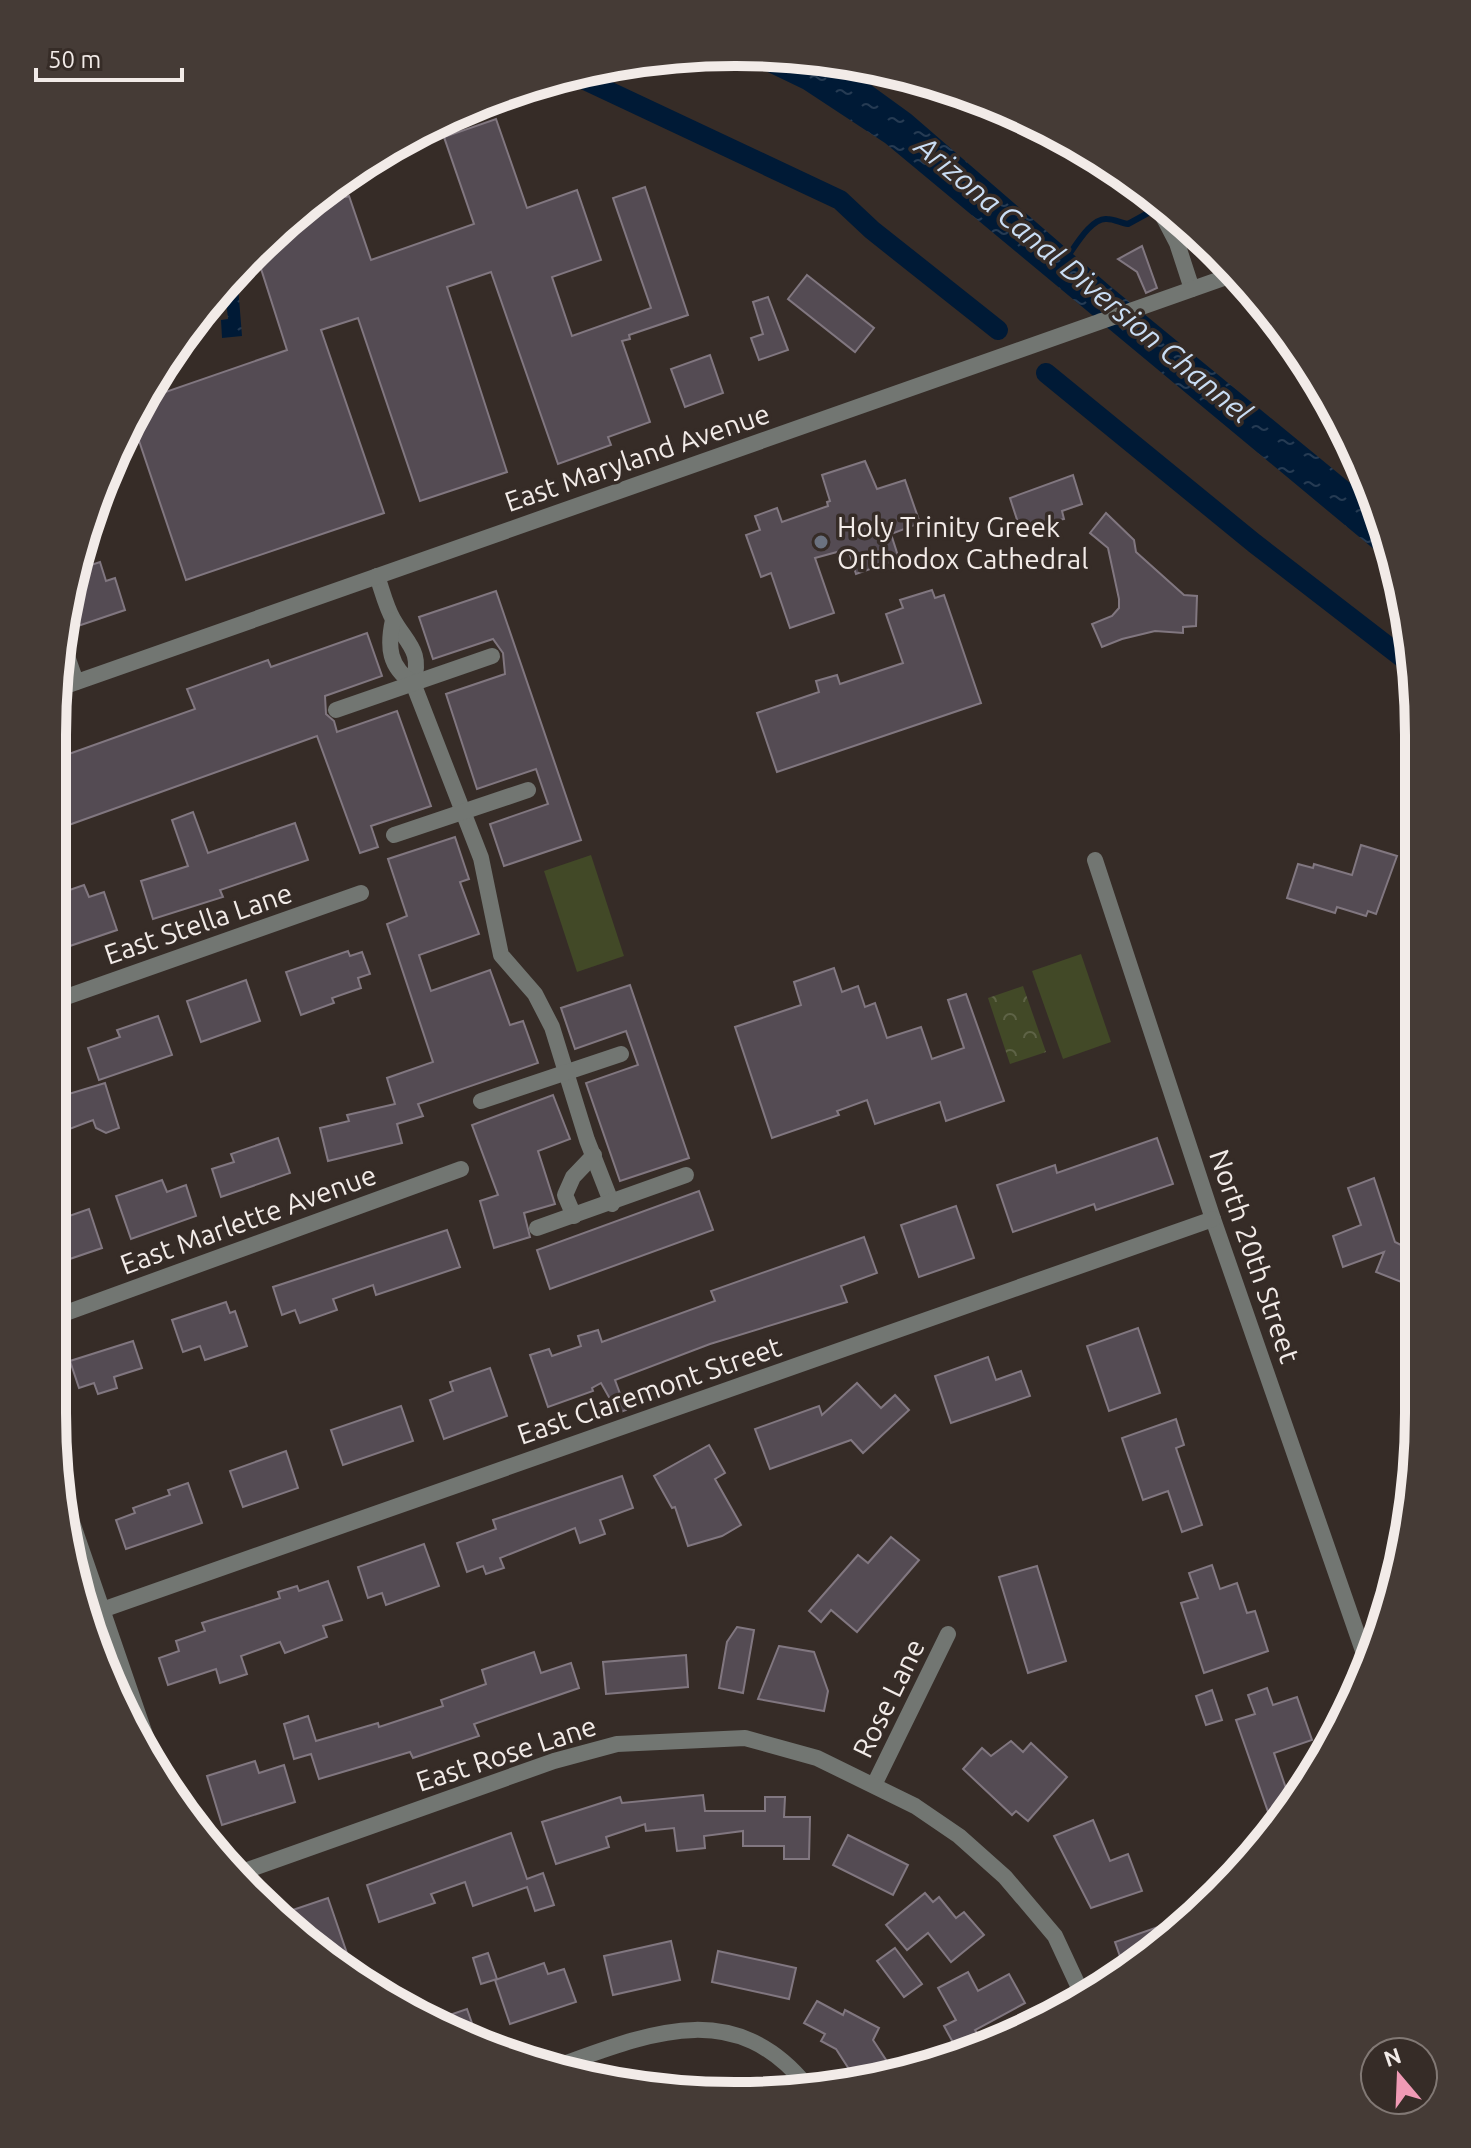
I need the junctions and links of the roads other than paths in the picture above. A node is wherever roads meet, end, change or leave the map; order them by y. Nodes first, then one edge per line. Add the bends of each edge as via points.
1 (1167, 224) edge
2 (1224, 278) edge
3 (1192, 289) junction
4 (377, 576) junction
5 (492, 656) dead end
6 (68, 683) edge
7 (413, 683) junction
8 (336, 710) dead end
9 (528, 790) dead end
10 (463, 811) junction
11 (394, 835) dead end
12 (1095, 860) dead end
13 (361, 893) dead end
14 (66, 997) edge
15 (621, 1054) dead end
16 (566, 1072) junction
17 (481, 1101) dead end
18 (594, 1155) junction
19 (461, 1169) dead end
20 (686, 1175) dead end
21 (612, 1204) junction
22 (574, 1216) junction
23 (1213, 1219) junction
24 (537, 1228) dead end
25 (66, 1313) edge
26 (79, 1543) edge
27 (102, 1610) junction
28 (948, 1634) dead end
29 (1362, 1647) edge
30 (138, 1715) edge
31 (874, 1785) junction
32 (247, 1870) edge
33 (1079, 1987) edge
34 (572, 2061) edge
35 (800, 2079) edge

1 - 3 street
2 - 3 street, East Maryland Avenue
3 - 4 street, East Maryland Avenue
4 - 6 street, East Maryland Avenue
4 - 7 street via 418,666
5 - 7 street
7 - 8 street
7 - 10 street
9 - 10 street
10 - 11 street
10 - 16 street via 481,858 501,955 535,994
12 - 23 street, North 20th Street
13 - 14 street, East Stella Lane
15 - 16 street
16 - 17 street
16 - 18 street
18 - 21 street
18 - 22 street via 573,1177 565,1195
19 - 25 street, East Marlette Avenue
20 - 21 street
21 - 22 street
22 - 24 street
23 - 27 street, East Claremont Street
23 - 29 street, North 20th Street
26 - 27 street
27 - 30 street
28 - 31 street, Rose Lane
31 - 32 street, East Rose Lane via 817,1758 745,1738 617,1744 554,1761
31 - 33 street, East Rose Lane via 959,1836 1005,1877 1055,1936
34 - 35 street via 666,2030 702,2028 737,2034 764,2047

